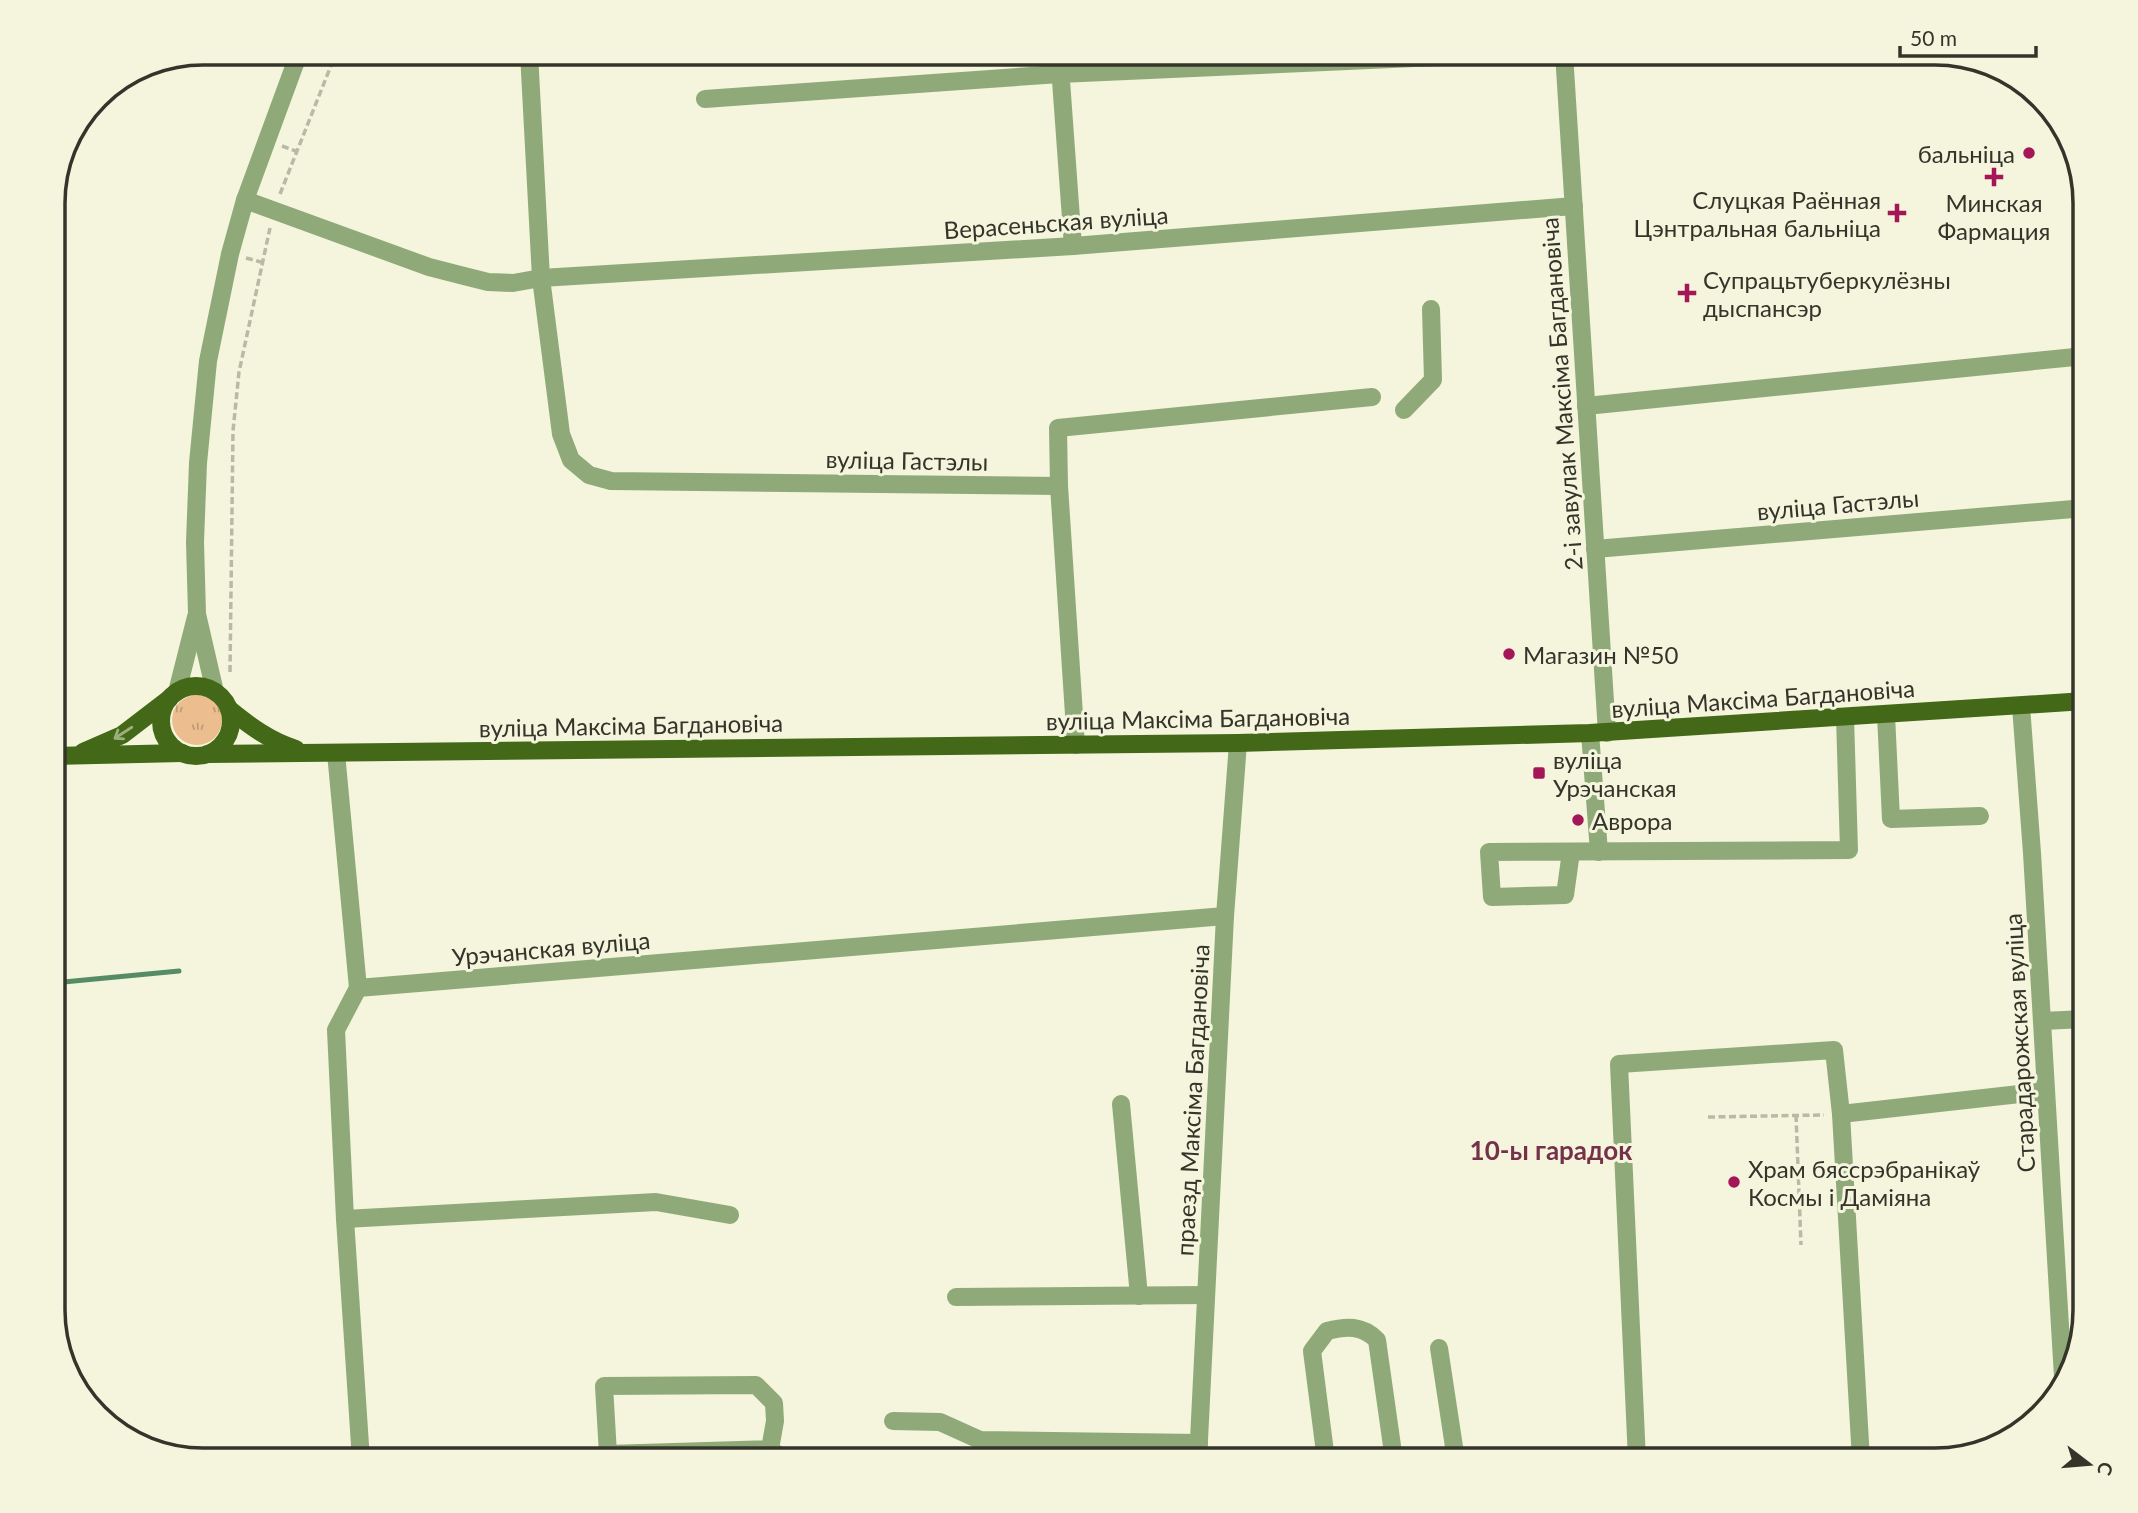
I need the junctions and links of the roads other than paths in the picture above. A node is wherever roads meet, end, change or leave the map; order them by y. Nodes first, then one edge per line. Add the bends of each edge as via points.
1 (294, 65) edge
2 (530, 65) edge
3 (1060, 65) edge
4 (1251, 65) edge
5 (1565, 65) edge
6 (1060, 74) junction
7 (705, 99) dead end
8 (245, 200) junction
9 (1574, 206) junction
10 (1073, 246) junction
11 (541, 278) junction
12 (1431, 310) dead end
13 (2073, 357) edge
14 (1372, 397) dead end
15 (1586, 406) junction
16 (1404, 410) dead end
17 (1059, 486) junction
18 (2073, 509) edge
19 (1595, 549) junction
20 (197, 614) junction
21 (215, 692) junction
22 (173, 696) junction
23 (2073, 702) edge
24 (2021, 706) junction
25 (229, 709) junction
26 (1886, 715) junction
27 (1845, 718) junction
28 (1598, 733) junction
29 (1238, 743) junction
30 (1076, 745) junction
31 (182, 753) junction
32 (310, 753) junction
33 (335, 753) junction
34 (208, 754) junction
35 (65, 757) edge
36 (71, 757) junction
37 (1980, 816) dead end
38 (1571, 852) junction
39 (1599, 852) junction
40 (1226, 916) junction
41 (358, 988) junction
42 (2073, 1020) edge
43 (2042, 1021) junction
44 (2046, 1091) junction
45 (1121, 1104) dead end
46 (1840, 1114) junction
47 (730, 1215) dead end
48 (345, 1219) junction
49 (1206, 1295) junction
50 (1139, 1296) junction
51 (956, 1297) dead end
52 (1439, 1348) dead end
53 (2062, 1363) edge
54 (893, 1421) dead end
55 (360, 1448) edge
56 (608, 1448) edge
57 (770, 1448) edge
58 (1125, 1448) edge
59 (1198, 1448) edge
60 (1324, 1448) edge
61 (1392, 1448) edge
62 (1454, 1448) edge
63 (1636, 1448) edge
64 (1860, 1448) edge

1 - 8 street
2 - 11 street, вуліца Гастэлы
3 - 6 street
4 - 6 street
5 - 9 street, 2-і завулак Максіма Багдановіча
6 - 7 street
6 - 10 street
8 - 11 street, Верасеньская вуліца via 429,267 488,282
8 - 20 street via 208,361 198,463
9 - 10 street, Верасеньская вуліца
9 - 15 street, 2-і завулак Максіма Багдановіча
10 - 11 street, Верасеньская вуліца
11 - 17 street, вуліца Гастэлы via 561,434 571,460 589,475 611,481
12 - 16 street via 1433,380
13 - 15 street
14 - 17 street via 1058,428
15 - 19 street, 2-і завулак Максіма Багдановіча
17 - 30 street
18 - 19 street, вуліца Гастэлы
19 - 28 street, 2-і завулак Максіма Багдановіча
20 - 21 street
20 - 22 street
21 - 22 main road via 192,686
21 - 25 main road
22 - 31 main road via 162,714 162,730 169,744
22 -> 36 main road via 121,735
23 - 24 main road, вуліца Максіма Багдановіча
24 - 26 main road, вуліца Максіма Багдановіча
24 - 43 street, Старадарожская вуліца
25 - 32 main road, вуліца Максіма Багдановіча via 281,744
25 - 34 main road via 228,736
26 - 27 main road, вуліца Максіма Багдановіча
26 - 37 street via 1891,819
27 - 28 main road, вуліца Максіма Багдановіча
27 - 39 street via 1849,850
28 - 29 main road, вуліца Максіма Багдановіча
28 - 39 street, 2-і завулак Максіма Багдановіча
29 - 30 main road, вуліца Максіма Багдановіча
29 - 40 street, праезд Максіма Багдановіча
30 - 33 main road, вуліца Максіма Багдановіча
31 - 34 main road
31 - 36 main road
32 - 33 main road, вуліца Максіма Багдановіча
32 - 34 main road, вуліца Максіма Багдановіча
33 - 41 street
35 - 36 main road
38 - 38 street via 1489,852 1492,897 1565,895
38 - 39 street
40 - 41 street, Урэчанская вуліца
40 - 49 street, праезд Максіма Багдановіча
41 - 48 street via 336,1030
42 - 43 street
43 - 44 street, Старадарожская вуліца
44 - 46 street
44 - 53 street, Старадарожская вуліца
45 - 50 street
46 - 63 street via 1834,1050 1619,1063
46 - 64 street
47 - 48 street via 656,1202
48 - 55 street
49 - 50 street
49 - 59 street, праезд Максіма Багдановіча
50 - 51 street
52 - 62 street
54 - 58 street via 940,1422 980,1440
56 - 57 street via 604,1386 756,1385 774,1403
60 - 61 street via 1312,1351 1326,1331 1351,1327 1367,1330 1377,1340

